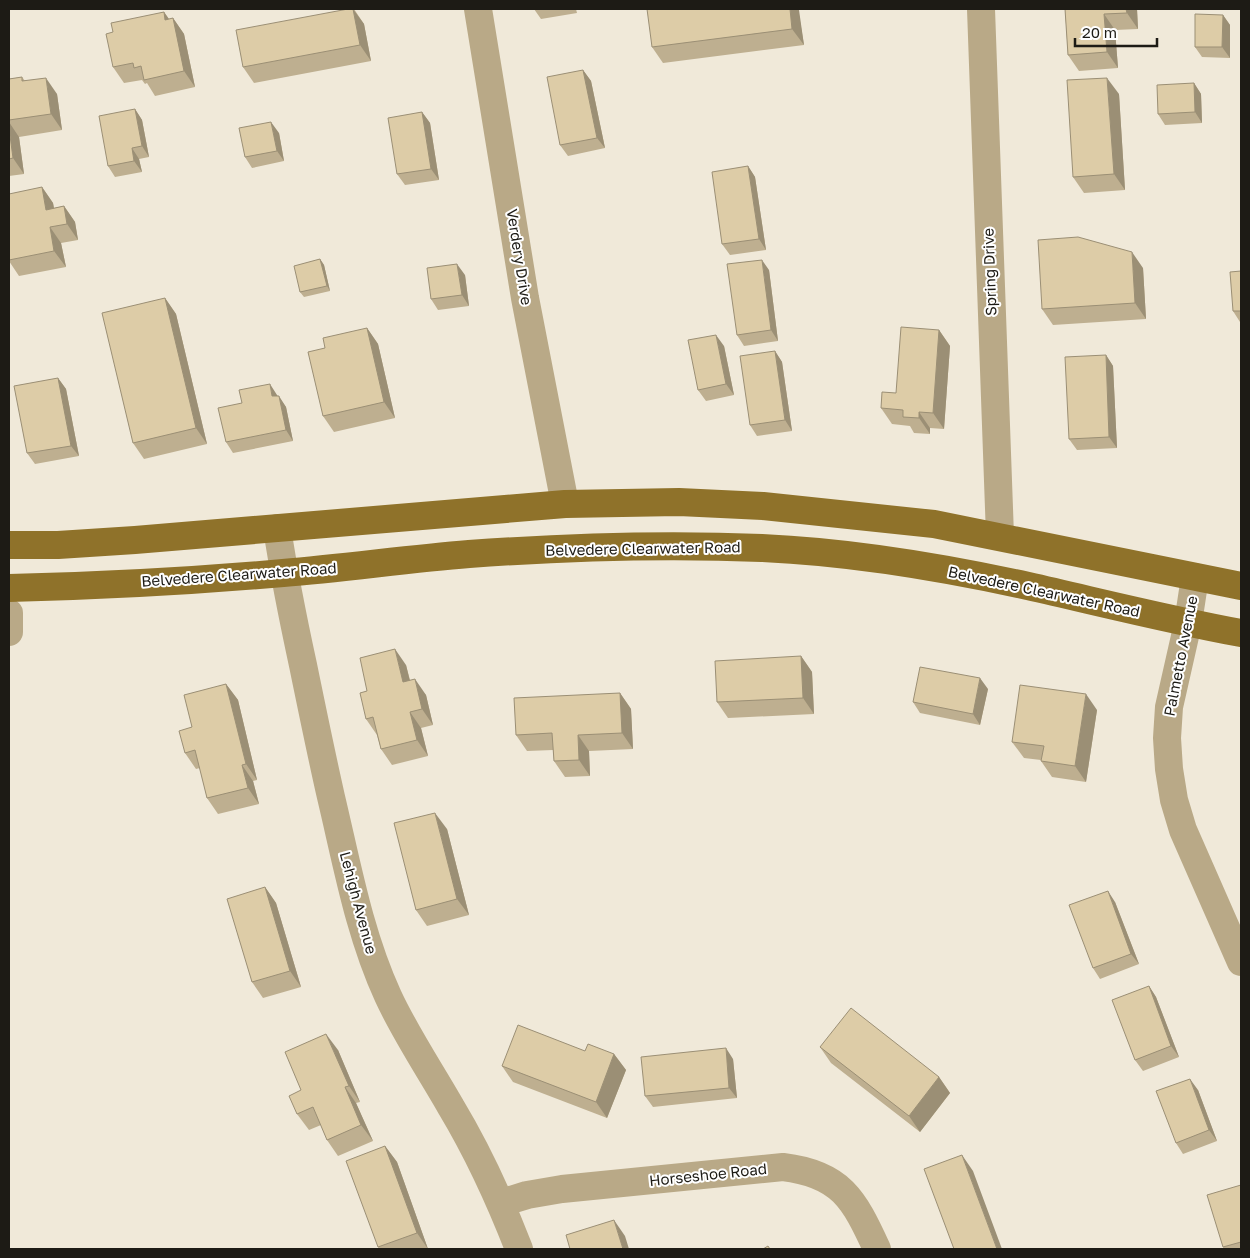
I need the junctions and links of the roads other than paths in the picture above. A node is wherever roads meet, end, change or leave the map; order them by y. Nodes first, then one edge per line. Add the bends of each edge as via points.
1 (478, 9) edge
2 (981, 9) edge
3 (565, 504) junction
4 (277, 528) junction
5 (1000, 536) junction
6 (9, 545) edge
7 (284, 573) junction
8 (1195, 577) junction
9 (1241, 586) edge
10 (9, 588) edge
11 (9, 614) edge
12 (1188, 623) junction
13 (9, 632) edge
14 (1241, 633) edge
15 (1241, 962) edge
16 (501, 1203) junction
17 (519, 1249) edge
18 (876, 1249) edge

1 - 3 street, Verdery Drive via 525,298
2 - 5 street, Spring Drive
3 - 4 main road
3 - 5 main road via 678,502 763,506 934,524
4 - 6 main road via 58,545
4 - 7 street, Lehigh Avenue
5 - 8 main road
7 - 10 main road, Belvedere Clearwater Road
7 - 12 main road, Belvedere Clearwater Road via 467,554 593,546 767,548 933,568
7 - 16 street, Lehigh Avenue via 335,815 356,906 371,952 410,1039 452,1108
8 - 9 main road
8 - 12 street, Palmetto Avenue
11 - 13 street
12 - 14 main road, Belvedere Clearwater Road
12 - 15 street, Palmetto Avenue via 1169,707 1169,769 1183,830
16 - 17 street, Lehigh Avenue
16 - 18 street, Horseshoe Road via 562,1189 783,1167 823,1177 840,1188 854,1204

